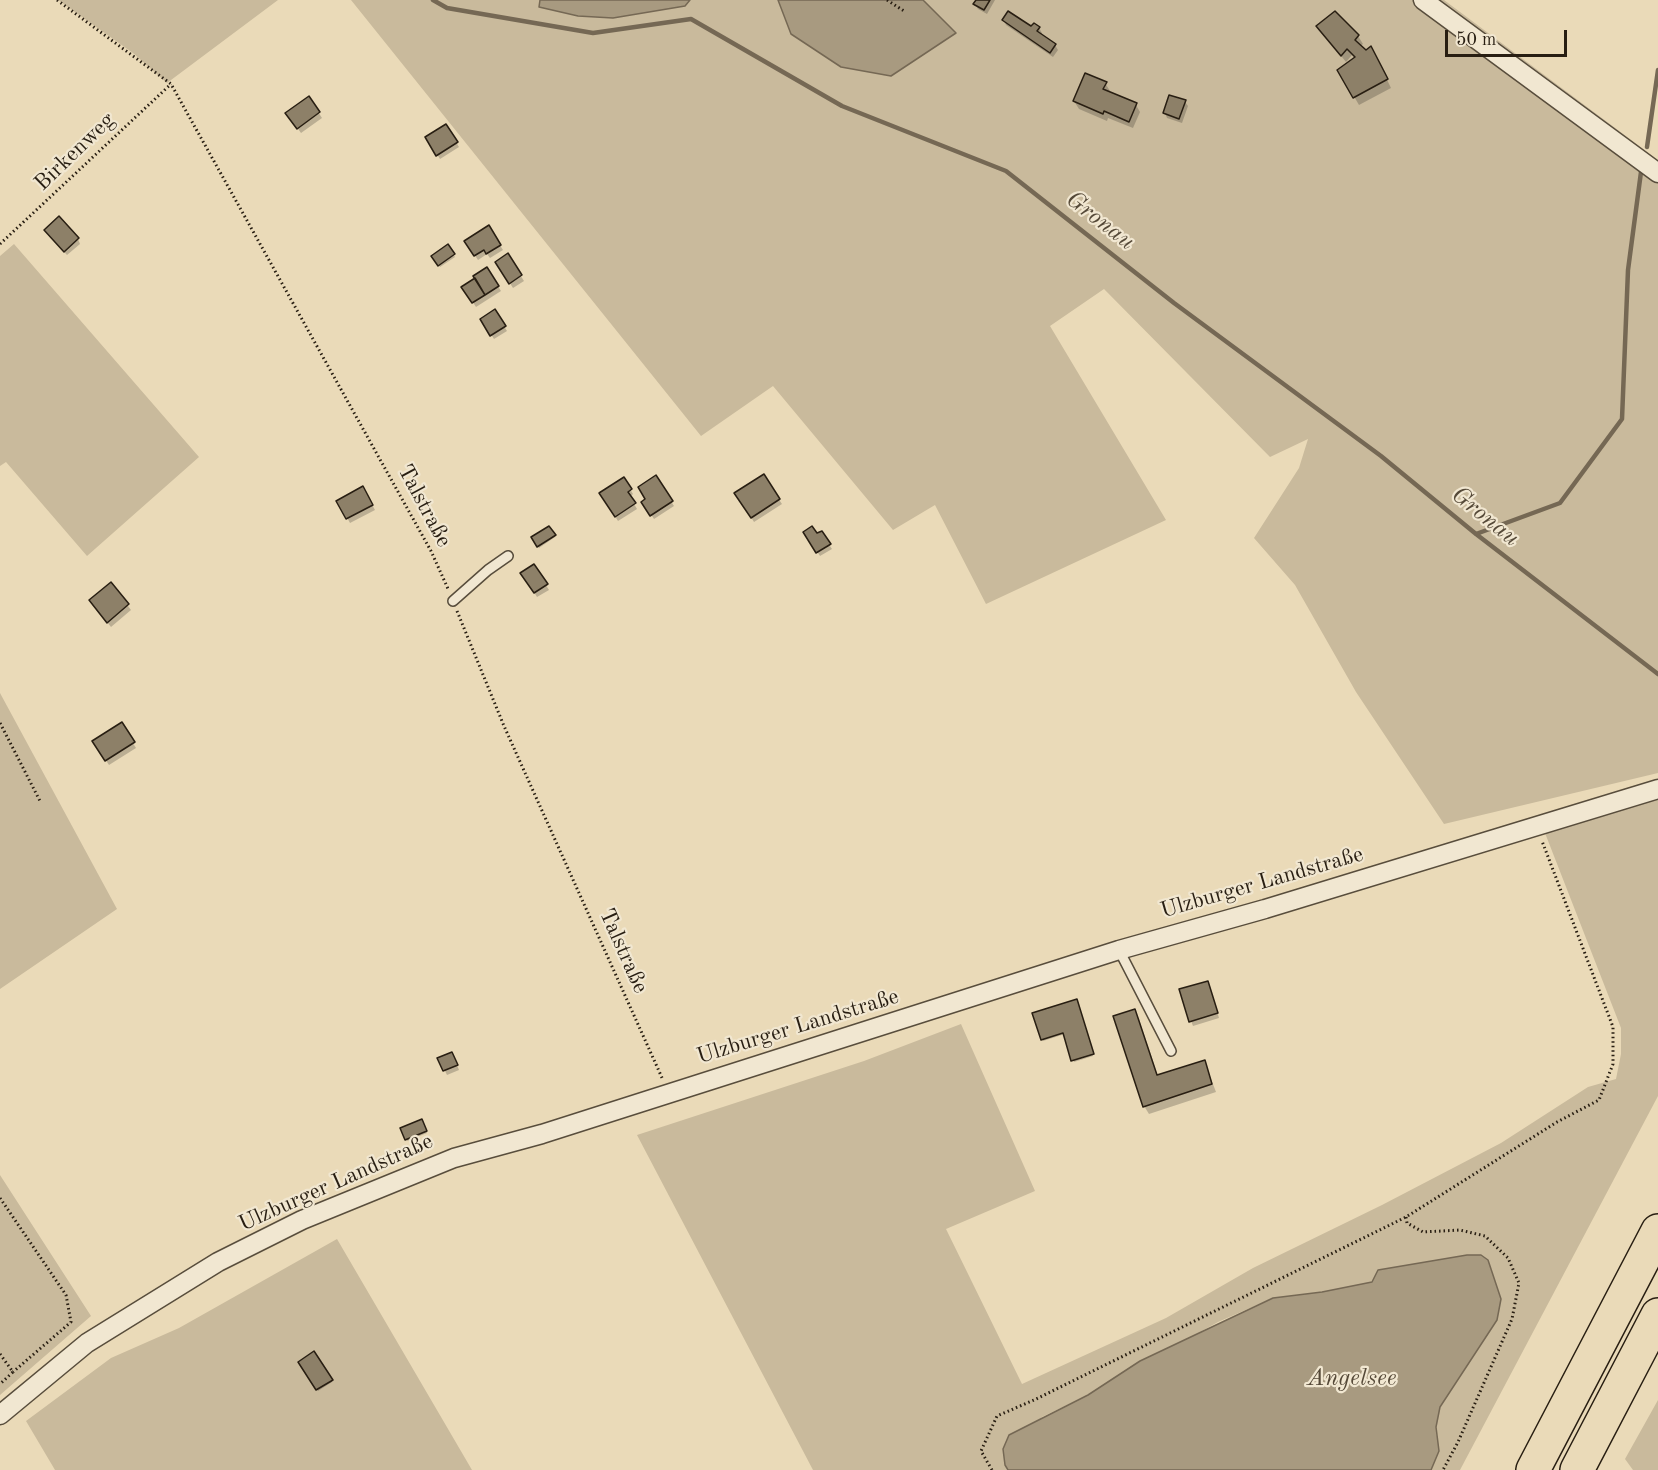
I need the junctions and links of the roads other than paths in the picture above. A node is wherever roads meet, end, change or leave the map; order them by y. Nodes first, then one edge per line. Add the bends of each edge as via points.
1 (1423, 0) edge
2 (1658, 172) edge
3 (508, 556) dead end
4 (453, 601) road end
5 (1658, 789) edge
6 (1119, 950) junction
7 (1171, 1051) dead end
8 (1658, 1232) edge
9 (1658, 1315) edge
10 (0, 1415) edge
11 (1533, 1470) edge
12 (1577, 1470) edge

1 - 2 street
3 - 4 lane
5 - 6 street, Ulzburger Landstraße
6 - 7 lane
6 - 10 street, Ulzburger Landstraße via 542,1134 454,1158 302,1220 218,1262 87,1343
8 - 11 highway
9 - 12 highway

